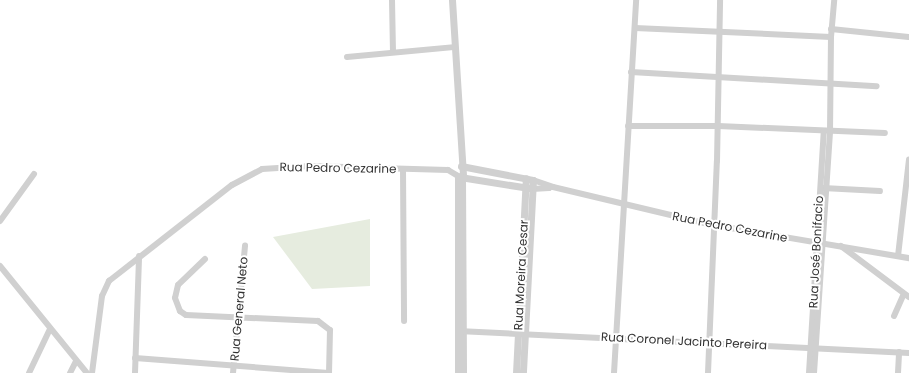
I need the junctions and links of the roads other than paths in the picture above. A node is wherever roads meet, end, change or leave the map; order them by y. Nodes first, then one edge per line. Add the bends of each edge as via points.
1 (392, 0) edge
2 (452, 0) edge
3 (636, 0) edge
4 (720, 0) edge
5 (834, 0) edge
6 (635, 28) junction
7 (832, 29) junction
8 (719, 32) junction
9 (831, 37) junction
10 (909, 37) edge
11 (454, 47) junction
12 (393, 52) junction
13 (347, 57) dead end
14 (631, 72) junction
15 (718, 77) junction
16 (830, 83) junction
17 (877, 86) dead end
18 (628, 126) junction
19 (718, 126) junction
20 (827, 131) junction
21 (885, 133) dead end
22 (909, 160) edge
23 (461, 166) junction
24 (403, 169) junction
25 (448, 170) junction
26 (496, 172) junction
27 (34, 174) dead end
28 (461, 177) junction
29 (530, 179) junction
30 (495, 183) junction
31 (553, 187) junction
32 (823, 187) junction
33 (529, 188) junction
34 (880, 191) dead end
35 (907, 196) edge
36 (623, 205) junction
37 (0, 221) edge
38 (713, 225) junction
39 (816, 243) junction
40 (823, 244) junction
41 (245, 246) dead end
42 (841, 246) junction
43 (139, 256) junction
44 (898, 256) junction
45 (909, 258) edge
46 (205, 259) dead end
47 (0, 266) edge
48 (906, 295) edge
49 (894, 316) dead end
50 (238, 318) junction
51 (404, 321) dead end
52 (50, 329) junction
53 (458, 331) junction
54 (465, 331) junction
55 (522, 333) junction
56 (616, 337) junction
57 (710, 342) junction
58 (813, 348) junction
59 (899, 352) junction
60 (909, 353) edge
61 (135, 358) junction
62 (76, 361) junction
63 (233, 366) junction
64 (461, 371) edge
65 (30, 373) edge
66 (70, 373) edge
67 (87, 373) edge
68 (92, 373) edge
69 (134, 373) edge
70 (233, 373) edge
71 (328, 373) edge
72 (516, 373) edge
73 (523, 373) edge
74 (614, 373) edge
75 (708, 373) edge
76 (809, 373) edge
77 (814, 373) edge
78 (898, 373) edge

1 - 12 street
2 - 11 street
3 - 6 street
4 - 8 street
5 - 7 street, Rua José Bonifacio
6 - 8 street
6 - 14 street
7 - 9 street, Rua José Bonifacio
7 - 10 street
8 - 9 street
8 - 15 street
9 - 16 street, Rua José Bonifacio
11 - 12 street
11 - 23 street
12 - 13 street
14 - 15 street
14 - 18 street
15 - 16 street
15 - 19 street
16 - 17 street
16 - 20 street, Rua José Bonifacio
18 - 19 street
18 - 36 street
19 - 20 street
19 - 38 street
20 - 21 street
20 - 32 street, Rua José Bonifacio
22 - 35 street
23 - 25 street
23 - 26 street, Rua Pedro Cezarine
23 - 28 street
24 - 25 street, Rua Pedro Cezarine
24 - 43 street, Rua Pedro Cezarine via 310,166 262,168 232,185
24 - 51 street
25 - 28 street, Rua Pedro Cezarine
26 - 29 street, Rua Pedro Cezarine
26 - 30 street
27 - 37 street
28 - 30 street, Rua Pedro Cezarine
28 - 53 street
28 - 54 street
29 - 31 street, Rua Pedro Cezarine
29 - 33 street, Rua Moreira Cesar
30 - 33 street, Rua Pedro Cezarine
31 - 33 street, Rua Pedro Cezarine
31 - 36 street, Rua Pedro Cezarine
32 - 34 street
32 - 39 street, Rua José Bonifacio
32 - 40 street, Rua José Bonifacio
33 - 55 street, Rua Moreira Cesar
35 - 44 street
36 - 38 street, Rua Pedro Cezarine
36 - 56 street
38 - 39 street, Rua Pedro Cezarine
38 - 57 street
39 - 40 street, Rua Pedro Cezarine
39 - 58 street, Rua José Bonifacio
40 - 42 street, Rua Pedro Cezarine
40 - 58 street, Rua José Bonifacio
41 - 50 street, Rua General Neto
42 - 44 street, Rua Pedro Cezarine
42 - 48 street
43 - 61 street
43 - 68 street, Rua Pedro Cezarine via 105,287
44 - 45 street, Rua Pedro Cezarine
46 - 50 street via 178,285 175,298 180,311 186,315
47 - 52 street
48 - 49 street
50 - 63 street, Rua General Neto
50 - 71 street via 318,321 326,325 331,339
52 - 62 street
52 - 65 street
53 - 54 street, Rua Coronel Jacinto Pereira
53 - 64 street
54 - 55 street, Rua Coronel Jacinto Pereira
54 - 64 street
55 - 56 street, Rua Coronel Jacinto Pereira
55 - 72 street, Rua Moreira Cesar
55 - 73 street, Rua Moreira Cesar
56 - 57 street, Rua Coronel Jacinto Pereira
56 - 74 street
57 - 58 street, Rua Coronel Jacinto Pereira
57 - 75 street
58 - 59 street, Rua Coronel Jacinto Pereira
58 - 76 street, Rua José Bonifacio
58 - 77 street, Rua José Bonifacio
59 - 60 street, Rua Coronel Jacinto Pereira
59 - 78 street
61 - 63 street
61 - 69 street
62 - 66 street
62 - 67 street
63 - 70 street, Rua General Neto
63 - 71 street

